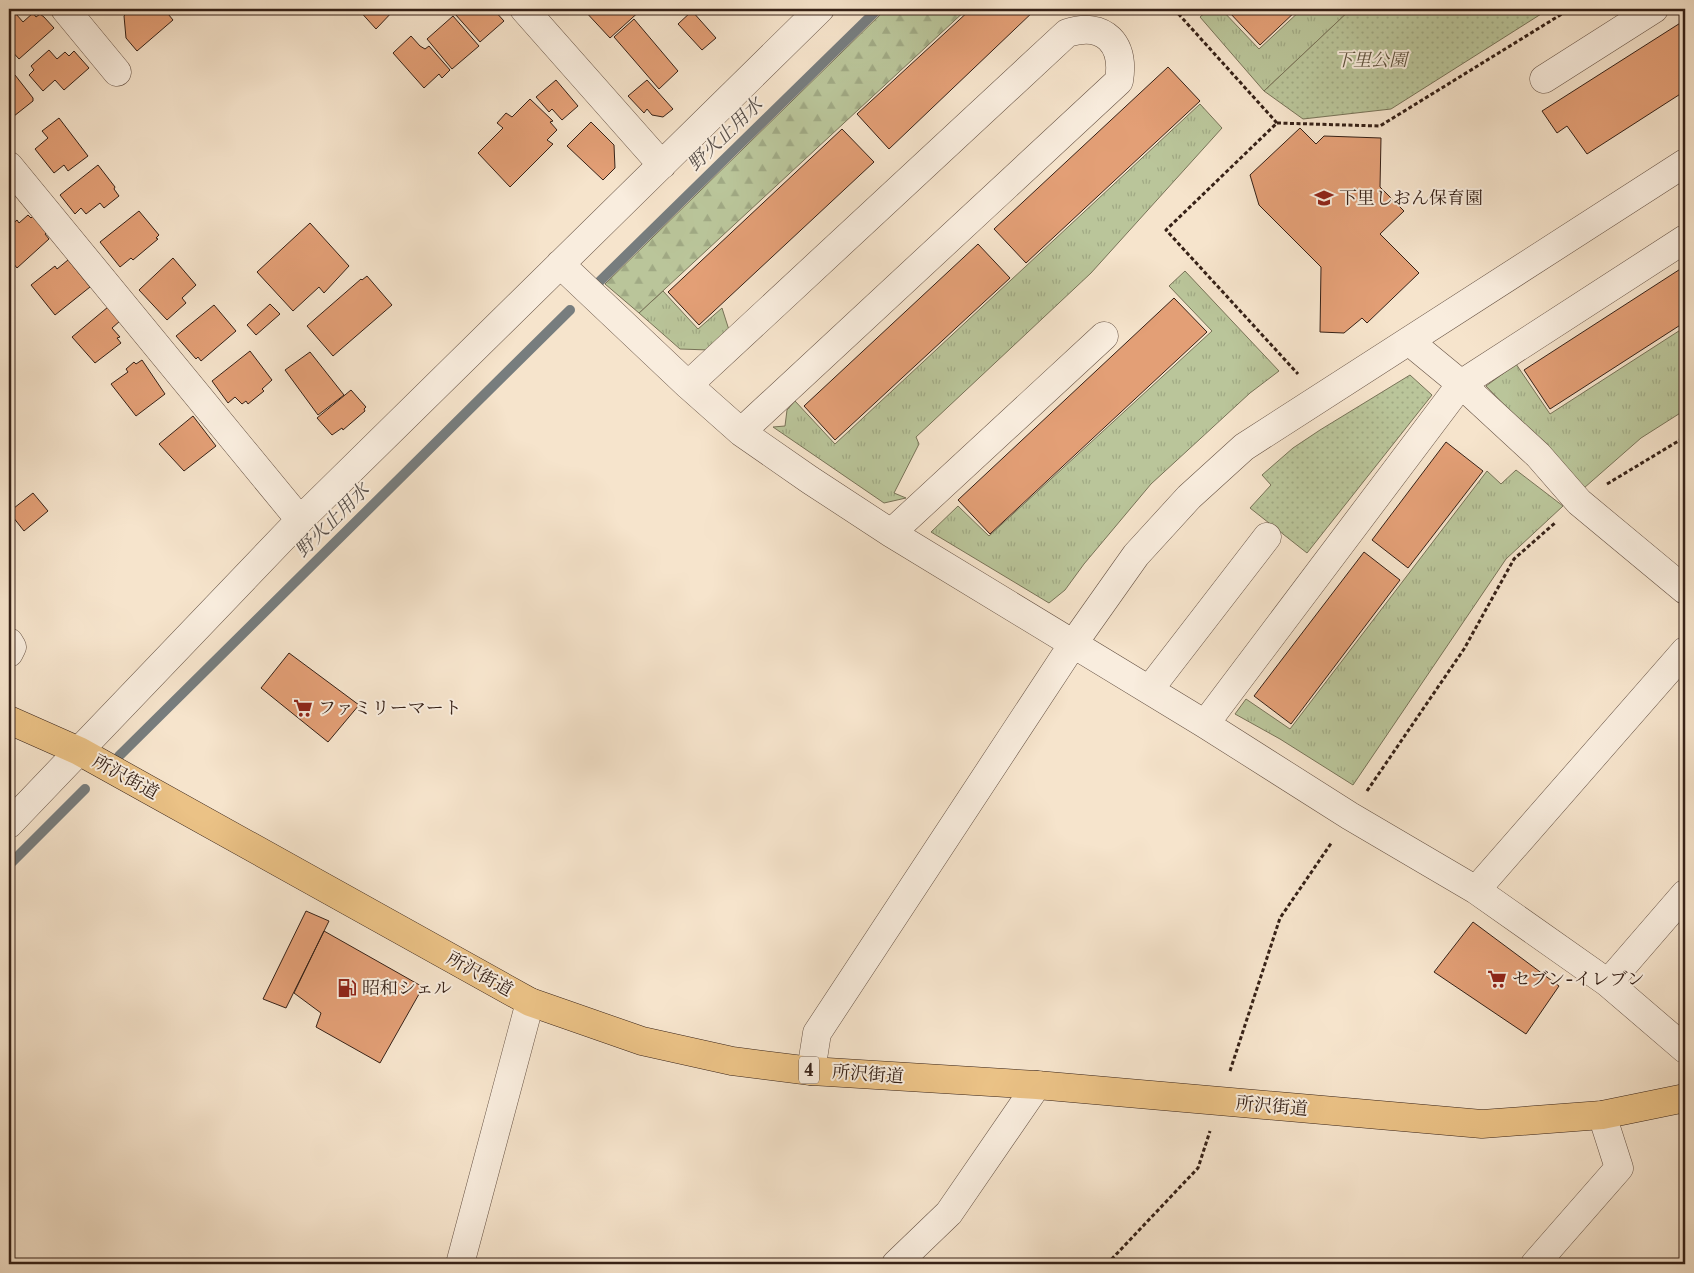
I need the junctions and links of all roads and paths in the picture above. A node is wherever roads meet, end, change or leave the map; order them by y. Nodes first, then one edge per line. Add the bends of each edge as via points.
1 (65, 9) edge
2 (524, 9) edge
3 (820, 9) edge
4 (1174, 9) edge
5 (1570, 9) edge
6 (1654, 9) edge
7 (117, 72) dead end
8 (1544, 79) dead end
9 (1277, 123) junction
10 (1685, 163) edge
11 (662, 165) junction
12 (9, 166) edge
13 (1685, 239) edge
14 (560, 264) junction
15 (1104, 336) dead end
16 (1410, 342) junction
17 (1461, 384) junction
18 (688, 385) junction
19 (1319, 397) junction
20 (741, 432) junction
21 (1685, 438) edge
22 (1579, 502) junction
23 (300, 520) junction
24 (891, 533) junction
25 (1267, 537) dead end
26 (1685, 590) edge
27 (9, 642) edge
28 (1073, 644) junction
29 (1685, 651) edge
30 (9, 653) edge
31 (1149, 690) junction
32 (9, 720) edge
33 (1205, 724) junction
34 (79, 751) junction
35 (1350, 816) junction
36 (9, 824) edge
37 (1476, 890) junction
38 (1685, 894) edge
39 (1608, 983) junction
40 (530, 1002) junction
41 (1685, 1050) edge
42 (811, 1070) junction
43 (1230, 1072) dead end
44 (1037, 1085) junction
45 (1685, 1098) edge
46 (1602, 1115) junction
47 (1213, 1123) dead end
48 (460, 1264) edge
49 (896, 1264) edge
50 (1107, 1264) edge
51 (1535, 1264) edge

1 - 7 street
2 - 11 street
3 - 11 street
4 - 9 path
5 - 9 path via 1380,126
6 - 8 street
9 - 19 path via 1166,230
10 - 16 street
11 - 14 street
12 - 23 street
13 - 17 street
14 - 18 street
14 - 23 street
15 - 24 street
16 - 17 street
16 - 19 street
17 - 22 street via 1538,455
17 - 33 street
18 - 20 street
18 - 20 street via 1066,33 1080,29 1096,30 1108,37 1118,50 1122,65 1119,81
19 - 28 street via 1244,447 1189,497 1136,555
20 - 24 street
21 - 22 path
22 - 26 street
22 - 35 path via 1514,560 1464,649
23 - 34 street
24 - 28 street
25 - 31 street
27 - 30 street via 12,647
28 - 31 street
28 - 42 street via 817,1033
29 - 37 street
31 - 33 street
32 - 34 main road, 所沢街道 / 4
33 - 35 street
34 - 36 street
34 - 40 main road, 所沢街道 / 4
35 - 37 street
35 - 43 path via 1280,918
37 - 39 street
38 - 39 street
39 - 41 street
40 - 42 main road, 所沢街道 / 4 via 642,1041 732,1061
40 - 48 street
42 - 44 main road, 所沢街道 / 4
44 - 46 main road, 所沢街道 / 4 via 1482,1124
44 - 49 street via 949,1213
45 - 46 main road, 所沢街道 / 4
46 - 51 street via 1619,1168
47 - 50 path via 1198,1168

